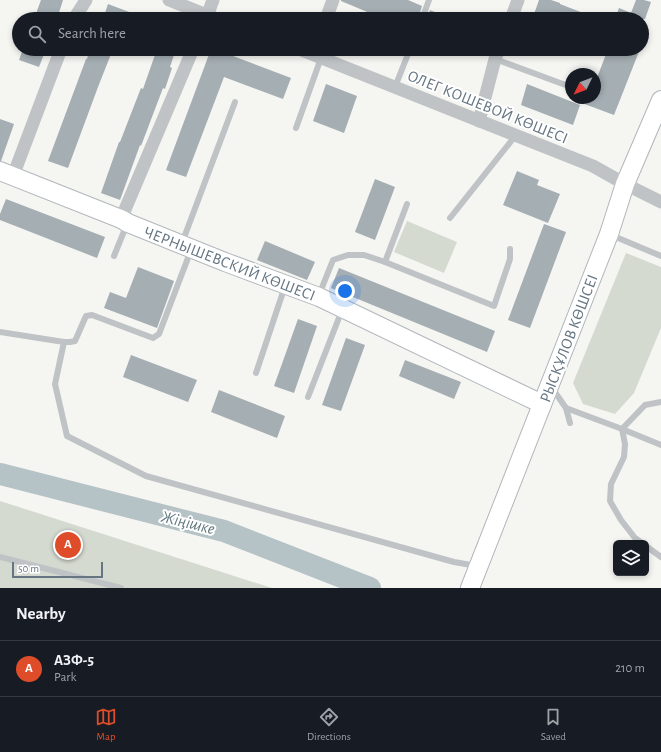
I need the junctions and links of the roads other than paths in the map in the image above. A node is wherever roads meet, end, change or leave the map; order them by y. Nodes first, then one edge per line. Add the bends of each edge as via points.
1 (86, 0) edge
2 (169, 0) edge
3 (213, 0) edge
4 (333, 0) edge
5 (429, 0) edge
6 (518, 0) edge
7 (78, 12) edge
8 (196, 12) edge
9 (211, 12) edge
10 (329, 12) edge
11 (425, 12) edge
12 (514, 12) edge
13 (58, 56) edge
14 (190, 56) edge
15 (315, 56) edge
16 (321, 56) edge
17 (407, 56) edge
18 (496, 56) edge
19 (501, 56) edge
20 (565, 84) edge
21 (395, 87) junction
22 (661, 100) edge
23 (235, 102) dead end
24 (479, 120) junction
25 (296, 128) dead end
26 (516, 135) junction
27 (7, 173) edge
28 (625, 184) junction
29 (661, 202) edge
30 (408, 204) dead end
31 (450, 218) dead end
32 (125, 221) junction
33 (609, 234) junction
34 (187, 246) junction
35 (510, 249) dead end
36 (114, 256) dead end
37 (661, 256) edge
38 (385, 262) junction
39 (286, 285) junction
40 (319, 297) junction
41 (343, 308) junction
42 (0, 332) edge
43 (64, 342) junction
44 (256, 373) dead end
45 (550, 385) junction
46 (308, 397) dead end
47 (661, 402) edge
48 (542, 404) junction
49 (566, 408) junction
50 (570, 423) dead end
51 (622, 429) junction
52 (661, 445) edge
53 (638, 540) edge
54 (649, 548) edge
55 (0, 557) edge
56 (661, 557) edge
57 (474, 577) edge
58 (121, 588) edge

1 - 7 street
2 - 8 street
3 - 9 street
4 - 10 street
5 - 11 lane
6 - 12 street
13 - 27 street
14 - 32 street
15 - 25 lane
16 - 21 street, ОЛЕГ КОШЕВОЙ КӨШЕСІ
17 - 21 lane
18 - 24 street
19 - 20 lane
21 - 24 street, ОЛЕГ КОШЕВОЙ КӨШЕСІ
22 - 28 street, РЫСҚҰЛОВ КӨШСЕІ
23 - 34 lane
24 - 26 street, ОЛЕГ КОШЕВОЙ КӨШЕСІ
26 - 28 street, ОЛЕГ КОШЕВОЙ КӨШЕСІ via 593,166
26 - 31 lane
27 - 32 street, ЧЕРНЫШЕВСКИЙ КӨШЕСІ
28 - 29 street, ОЛЕГ КОШЕВОЙ КӨШЕСІ
28 - 33 street, РЫСҚҰЛОВ КӨШСЕІ
30 - 38 lane
32 - 34 street, ЧЕРНЫШЕВСКИЙ КӨШЕСІ
32 - 36 lane
33 - 37 lane
33 - 45 street, РЫСҚҰЛОВ КӨШСЕІ
34 - 39 street, ЧЕРНЫШЕВСКИЙ КӨШЕСІ
34 - 43 lane via 159,334 153,338 92,315 86,316 75,341
35 - 38 lane via 510,259 494,306
38 - 40 lane via 364,255 348,254 333,260
39 - 40 street, ЧЕРНЫШЕВСКИЙ КӨШЕСІ
39 - 44 lane
40 - 41 street, ЧЕРНЫШЕВСКИЙ КӨШЕСІ
41 - 46 lane
41 - 48 street, ЧЕРНЫШЕВСКИЙ КӨШЕСІ
42 - 43 lane
43 - 57 lane via 55,384 67,436 146,476 454,562
45 - 48 street, РЫСҚҰЛОВ КӨШСЕІ
45 - 49 lane
47 - 51 lane via 645,405
48 - 57 street, РЫСҚҰЛОВ КӨШСЕІ
49 - 50 lane
49 - 51 lane
51 - 52 lane
51 - 53 lane via 624,457 611,484 610,501 621,520
54 - 56 lane
55 - 58 lane

